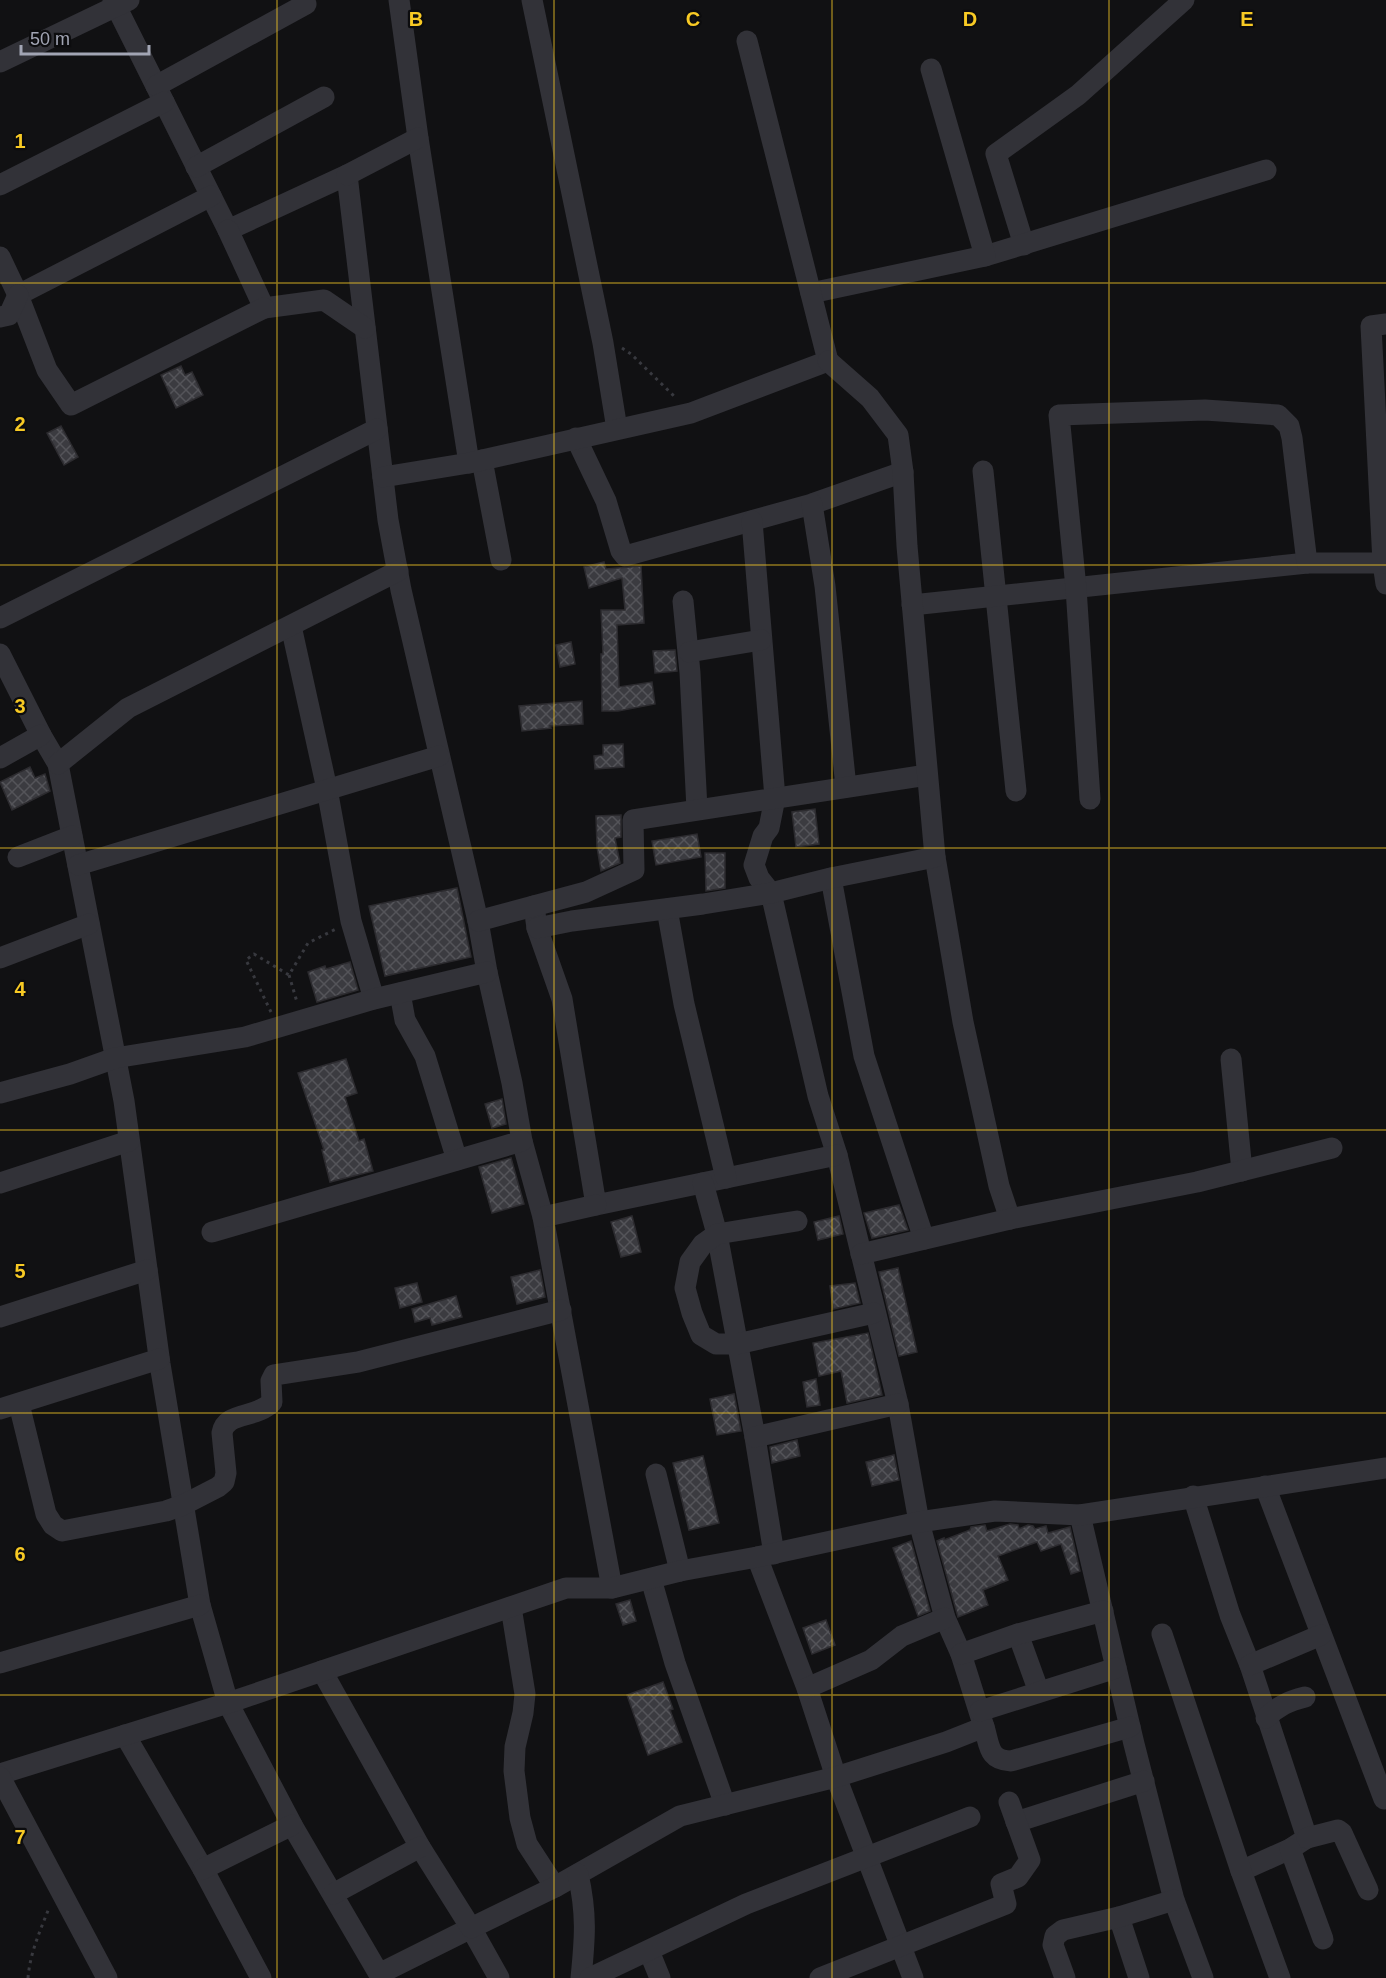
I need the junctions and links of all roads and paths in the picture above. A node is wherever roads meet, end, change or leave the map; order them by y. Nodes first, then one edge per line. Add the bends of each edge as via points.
1 (399, 0) edge
2 (532, 0) edge
3 (1184, 0) edge
4 (120, 2) edge
5 (306, 4) dead end
6 (747, 41) dead end
7 (0, 62) edge
8 (931, 69) dead end
9 (160, 94) junction
10 (324, 98) dead end
11 (418, 138) junction
12 (196, 167) junction
13 (1266, 170) dead end
14 (347, 175) junction
15 (0, 185) edge
16 (211, 196) junction
17 (228, 230) junction
18 (1024, 245) junction
19 (985, 256) junction
20 (0, 257) edge
21 (811, 293) junction
22 (18, 295) junction
23 (264, 308) junction
24 (0, 317) edge
25 (1386, 324) edge
26 (365, 328) junction
27 (603, 344) junction
28 (828, 361) junction
29 (691, 413) junction
30 (377, 429) junction
31 (617, 429) junction
32 (576, 438) junction
33 (475, 461) junction
34 (983, 471) dead end
35 (903, 472) junction
36 (383, 477) junction
37 (812, 504) junction
38 (752, 521) junction
39 (501, 560) dead end
40 (1307, 563) junction
41 (1383, 563) junction
42 (398, 571) junction
43 (1386, 584) edge
44 (1076, 588) junction
45 (996, 596) junction
46 (683, 601) dead end
47 (912, 605) junction
48 (0, 618) edge
49 (291, 626) junction
50 (761, 640) junction
51 (689, 652) junction
52 (0, 654) edge
53 (41, 735) junction
54 (439, 756) junction
55 (0, 758) edge
56 (58, 764) junction
57 (927, 776) junction
58 (846, 787) junction
59 (327, 789) junction
60 (1016, 791) dead end
61 (775, 798) junction
62 (1090, 799) dead end
63 (697, 809) junction
64 (72, 836) junction
65 (18, 857) dead end
66 (934, 857) junction
67 (78, 865) junction
68 (831, 878) junction
69 (771, 893) junction
70 (534, 906) junction
71 (667, 909) junction
72 (351, 921) junction
73 (478, 921) junction
74 (89, 924) junction
75 (537, 928) junction
76 (0, 957) edge
77 (487, 972) junction
78 (290, 975) junction
79 (400, 993) junction
80 (374, 999) junction
81 (302, 1019) junction
82 (278, 1026) junction
83 (115, 1058) junction
84 (1231, 1059) dead end
85 (0, 1093) edge
86 (129, 1141) junction
87 (522, 1141) junction
88 (1332, 1148) dead end
89 (837, 1155) junction
90 (457, 1160) junction
91 (1242, 1171) junction
92 (726, 1178) junction
93 (0, 1183) edge
94 (703, 1183) junction
95 (596, 1205) junction
96 (543, 1217) junction
97 (1010, 1219) junction
98 (797, 1221) dead end
99 (212, 1232) dead end
100 (717, 1234) junction
101 (924, 1239) junction
102 (861, 1254) junction
103 (147, 1270) junction
104 (561, 1310) junction
105 (874, 1313) junction
106 (0, 1317) edge
107 (737, 1344) junction
108 (159, 1359) junction
109 (898, 1404) junction
110 (9, 1406) edge
111 (755, 1437) junction
112 (1386, 1468) edge
113 (656, 1474) dead end
114 (1265, 1486) junction
115 (1193, 1497) junction
116 (183, 1505) junction
117 (1080, 1515) junction
118 (920, 1522) junction
119 (766, 1556) junction
120 (680, 1571) junction
121 (651, 1579) junction
122 (612, 1588) junction
123 (200, 1605) junction
124 (512, 1607) junction
125 (1103, 1611) junction
126 (945, 1618) junction
127 (1018, 1634) junction
128 (1162, 1634) dead end
129 (1321, 1635) junction
130 (961, 1654) junction
131 (0, 1663) edge
132 (1250, 1665) junction
133 (1116, 1668) junction
134 (322, 1671) junction
135 (807, 1688) junction
136 (1039, 1692) junction
137 (1305, 1696) dead end
138 (228, 1703) junction
139 (1266, 1718) junction
140 (982, 1719) junction
141 (1130, 1727) junction
142 (125, 1735) junction
143 (0, 1776) edge
144 (836, 1777) junction
145 (1144, 1781) junction
146 (1384, 1799) dead end
147 (1009, 1802) dead end
148 (725, 1805) junction
149 (970, 1817) dead end
150 (1016, 1822) junction
151 (292, 1825) junction
152 (1299, 1843) junction
153 (420, 1847) junction
154 (868, 1857) junction
155 (202, 1869) junction
156 (1241, 1871) junction
157 (578, 1874) junction
158 (58, 1887) junction
159 (555, 1887) junction
160 (1368, 1890) dead end
161 (333, 1894) junction
162 (1174, 1900) junction
163 (1119, 1917) junction
164 (471, 1928) junction
165 (1323, 1939) dead end
166 (901, 1946) junction
167 (649, 1951) junction
168 (375, 1976) edge
169 (28, 1978) edge
170 (107, 1978) edge
171 (261, 1978) edge
172 (499, 1978) edge
173 (581, 1978) edge
174 (590, 1978) edge
175 (660, 1978) edge
176 (820, 1978) edge
177 (913, 1978) edge
178 (1065, 1978) edge
179 (1139, 1978) edge
180 (1203, 1978) edge
181 (1280, 1978) edge

1 - 11 street
2 - 27 street
3 - 18 street via 1078,95 996,154
4 - 7 street
4 - 9 street
5 - 9 street
6 - 21 street
8 - 19 street
9 - 12 street
9 - 15 street
10 - 12 street
11 - 14 street
11 - 33 street
12 - 16 street
13 - 18 street
14 - 17 street
14 - 26 street
16 - 17 street
16 - 22 street
17 - 23 street
18 - 19 street
19 - 21 street
20 - 22 street
21 - 28 street
22 - 23 street via 47,370 71,405
22 - 24 street via 9,315
23 - 26 street via 324,300
25 - 41 street via 1371,326
26 - 30 street
27 - 29 path via 619,346 631,354
27 - 31 street
28 - 29 street
28 - 35 street via 870,398 898,435
29 - 31 street
30 - 36 street
30 - 48 street
31 - 32 street
32 - 33 street
32 - 38 street via 606,501 625,556
33 - 36 street
33 - 39 street
34 - 45 street
35 - 37 street
35 - 47 street
36 - 42 street
37 - 38 street
37 - 58 street via 825,586
38 - 50 street
40 - 41 street
40 - 44 street
40 - 44 street via 1292,438 1289,426 1278,415 1205,410 1059,415
41 - 43 street
42 - 49 street
42 - 54 street
44 - 45 street
44 - 62 street
45 - 47 street
45 - 60 street
46 - 51 street
47 - 57 street
49 - 56 street via 128,708
49 - 59 street
50 - 51 street
50 - 61 street
51 - 63 street
52 - 53 street
53 - 55 street
53 - 56 street
54 - 59 street
54 - 73 street
56 - 64 street
57 - 58 street
57 - 66 street
58 - 61 street
59 - 67 street
59 - 72 street
61 - 63 street
61 - 69 street via 769,828 754,865
63 - 70 street via 633,820 634,870 586,892
64 - 65 street
64 - 67 street
66 - 68 street
66 - 97 street via 963,1022 999,1186
67 - 74 street
68 - 69 street
68 - 101 street via 864,1056
69 - 71 street
69 - 89 street via 818,1096
70 - 73 street
70 - 75 street
71 - 75 street
71 - 92 street via 684,1004
72 - 78 path via 308,943
72 - 80 street
73 - 77 street
74 - 76 street
74 - 83 street
75 - 95 street via 562,999
77 - 79 street
77 - 87 street
78 - 81 path
78 - 82 path via 254,954 246,960
79 - 80 street
79 - 90 street via 405,1020 425,1056
80 - 81 street
81 - 82 street
82 - 83 street via 207,1045
83 - 85 street
83 - 86 street
84 - 91 street
86 - 93 street
86 - 103 street
87 - 90 street
87 - 96 street
88 - 91 street
89 - 92 street
89 - 102 street
90 - 99 street
91 - 97 street
92 - 94 street
94 - 95 street
94 - 100 street
95 - 96 street
96 - 104 street
97 - 101 street
98 - 100 street
100 - 107 street
100 - 107 street via 703,1244 690,1262 685,1288 701,1335 716,1344
101 - 102 street
102 - 105 street
103 - 106 street
103 - 108 street
104 - 116 street via 358,1362 274,1375 272,1402 267,1408 227,1420 223,1426 224,1482
104 - 122 street
105 - 107 street
105 - 109 street
107 - 111 street
108 - 110 street
108 - 116 street
109 - 111 street
109 - 118 street
110 - 116 street via 46,1514 62,1531
111 - 119 street
112 - 114 street
113 - 120 street
114 - 115 street
114 - 129 street
115 - 117 street
115 - 132 street
116 - 123 street
117 - 118 street via 995,1511
117 - 125 street
118 - 119 street
118 - 126 street
119 - 120 street
119 - 135 street
120 - 121 street
121 - 122 street
121 - 148 street via 675,1664
122 - 124 street via 566,1588
123 - 131 street
123 - 138 street
124 - 134 street
124 - 159 street via 525,1694 514,1771 520,1818 527,1844
125 - 127 street
125 - 133 street
126 - 130 street
126 - 135 street via 902,1636 871,1660
127 - 130 street
127 - 136 street
128 - 156 street
129 - 132 street
129 - 146 street
130 - 140 street
132 - 139 street
133 - 136 street
133 - 141 street
134 - 138 street
134 - 153 street
135 - 144 street
136 - 140 street
137 - 139 street via 1277,1707
138 - 142 street
138 - 151 street
139 - 152 street
140 - 141 street via 993,1755 1000,1761
140 - 144 street via 946,1742
141 - 145 street
142 - 143 street
142 - 155 street
143 - 158 street
144 - 148 street
144 - 154 street
145 - 150 street
145 - 162 street
147 - 150 street
148 - 157 street via 680,1816
149 - 154 street
150 - 166 street via 1030,1860 1018,1877 1001,1884 1006,1904
151 - 155 street
151 - 161 street
152 - 156 street
152 - 160 street via 1338,1830
152 - 165 street
153 - 161 street
153 - 164 street
154 - 166 street
154 - 167 street via 746,1904
155 - 171 street
156 - 181 street
157 - 159 street
157 - 173 street via 585,1914
158 - 169 path via 35,1943
158 - 170 street
159 - 164 street
161 - 168 street
162 - 163 street
162 - 180 street
163 - 178 street via 1063,1930 1055,1936 1053,1945
163 - 179 street
164 - 168 street
164 - 172 street
166 - 176 street
166 - 177 street
167 - 174 street
167 - 175 street

